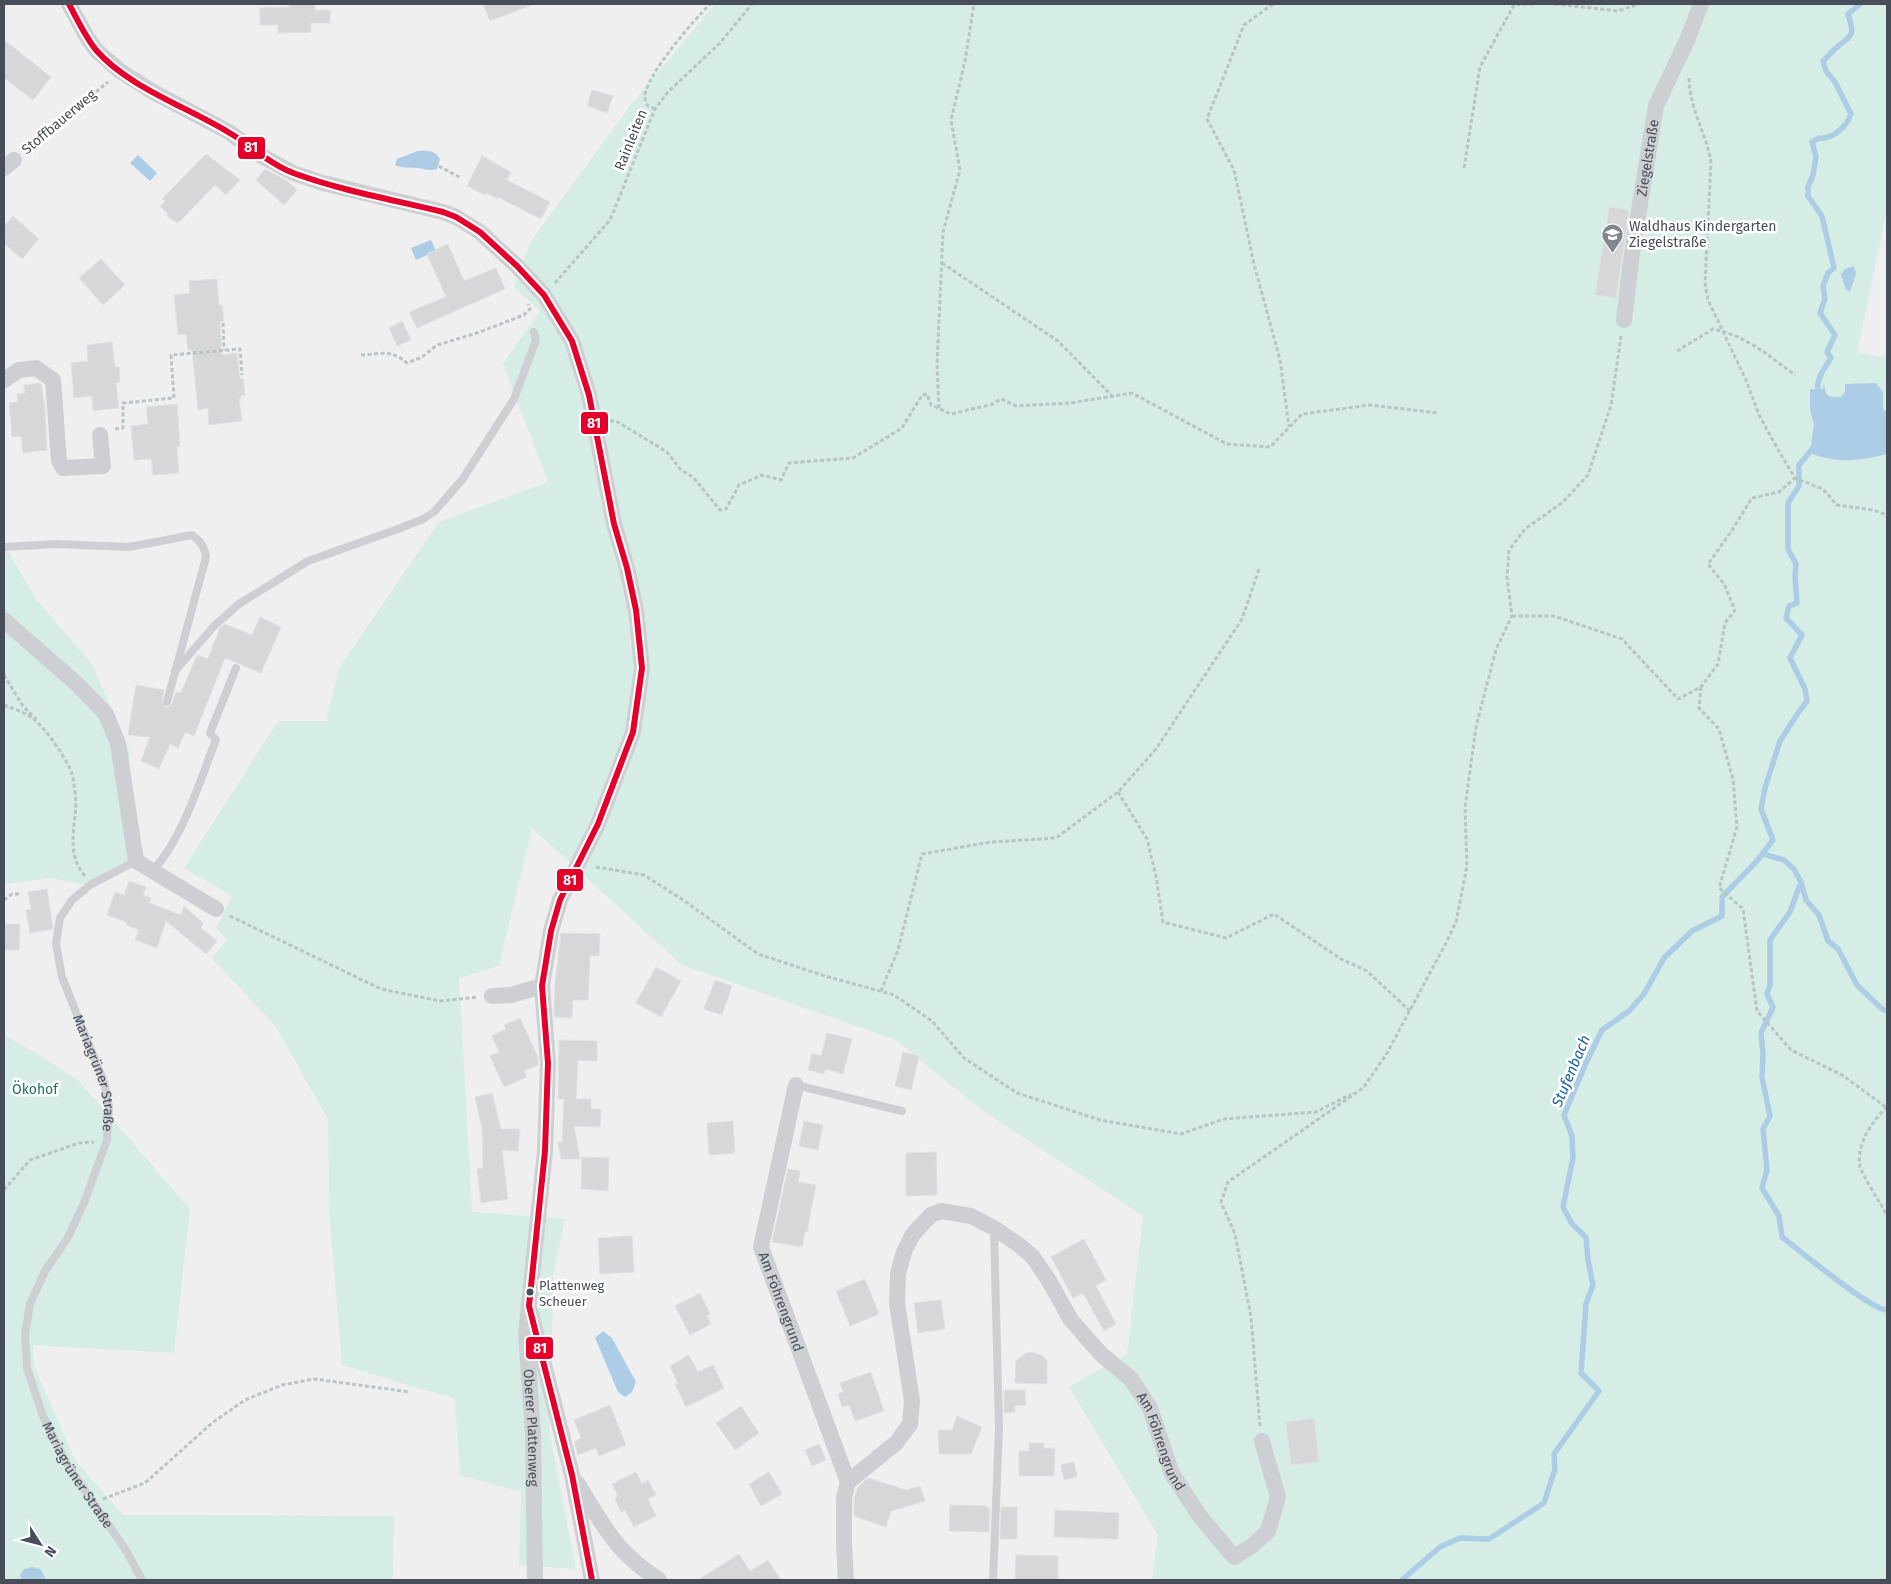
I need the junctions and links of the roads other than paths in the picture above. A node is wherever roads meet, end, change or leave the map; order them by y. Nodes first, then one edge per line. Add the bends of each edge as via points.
1 (70, 4) edge
2 (1701, 4) edge
3 (1624, 320) road end
4 (534, 332) dead end
5 (4, 380) edge
6 (100, 435) road end
7 (4, 547) edge
8 (4, 620) edge
9 (236, 668) dead end
10 (175, 671) junction
11 (167, 702) dead end
12 (136, 861) junction
13 (152, 871) junction
14 (216, 909) road end
15 (542, 986) junction
16 (492, 996) road end
17 (796, 1085) joint
18 (902, 1111) dead end
19 (994, 1228) junction
20 (529, 1306) junction
21 (1262, 1441) road end
22 (572, 1475) junction
23 (848, 1482) junction
24 (142, 1580) edge
25 (535, 1580) edge
26 (592, 1580) edge
27 (659, 1580) edge
28 (846, 1580) edge
29 (993, 1580) edge

1 - 15 street, Oberer Plattenweg via 88,39 120,72 222,128 260,155 293,173 323,183 456,217 480,232 544,295 572,341 589,395 614,524 636,610 642,668 633,732 598,824 560,900 551,930
2 - 3 street, Ziegelstraße via 1656,106
4 - 10 lane via 536,340 514,399 462,480 434,512 398,529 308,560 239,604 214,626
5 - 6 street via 19,370 36,368 53,380 59,462 63,468 102,466
7 - 10 lane via 56,544 129,547 192,535 199,540 206,557
8 - 12 street via 106,714 118,744
9 - 13 lane via 210,733 216,740 180,829 164,859
10 - 11 lane
12 - 13 street
12 - 24 lane, Mariagrüner Straße via 92,884 72,900 60,918 56,944 62,977 104,1082 109,1108 107,1140 84,1203 30,1304 25,1335 27,1368 43,1416 67,1464 127,1552
13 - 14 street
15 - 16 street via 512,995
15 - 20 street, Oberer Plattenweg via 548,1063 546,1151
17 - 18 lane
17 - 23 street, Am Föhrengrund via 761,1248
19 - 21 street, Am Föhrengrund via 1032,1256 1071,1320 1101,1354 1131,1379 1150,1408 1172,1474 1199,1515 1234,1557 1268,1531 1278,1497
19 - 23 street, Am Föhrengrund via 972,1216 941,1211 931,1215 913,1234 904,1252 896,1286 912,1401 910,1424 896,1443
19 - 29 lane via 999,1428
20 - 22 street
20 - 25 street, Oberer Plattenweg via 526,1334 533,1432
22 - 26 street
22 - 27 street via 618,1546
23 - 28 street, Am Föhrengrund via 844,1498

